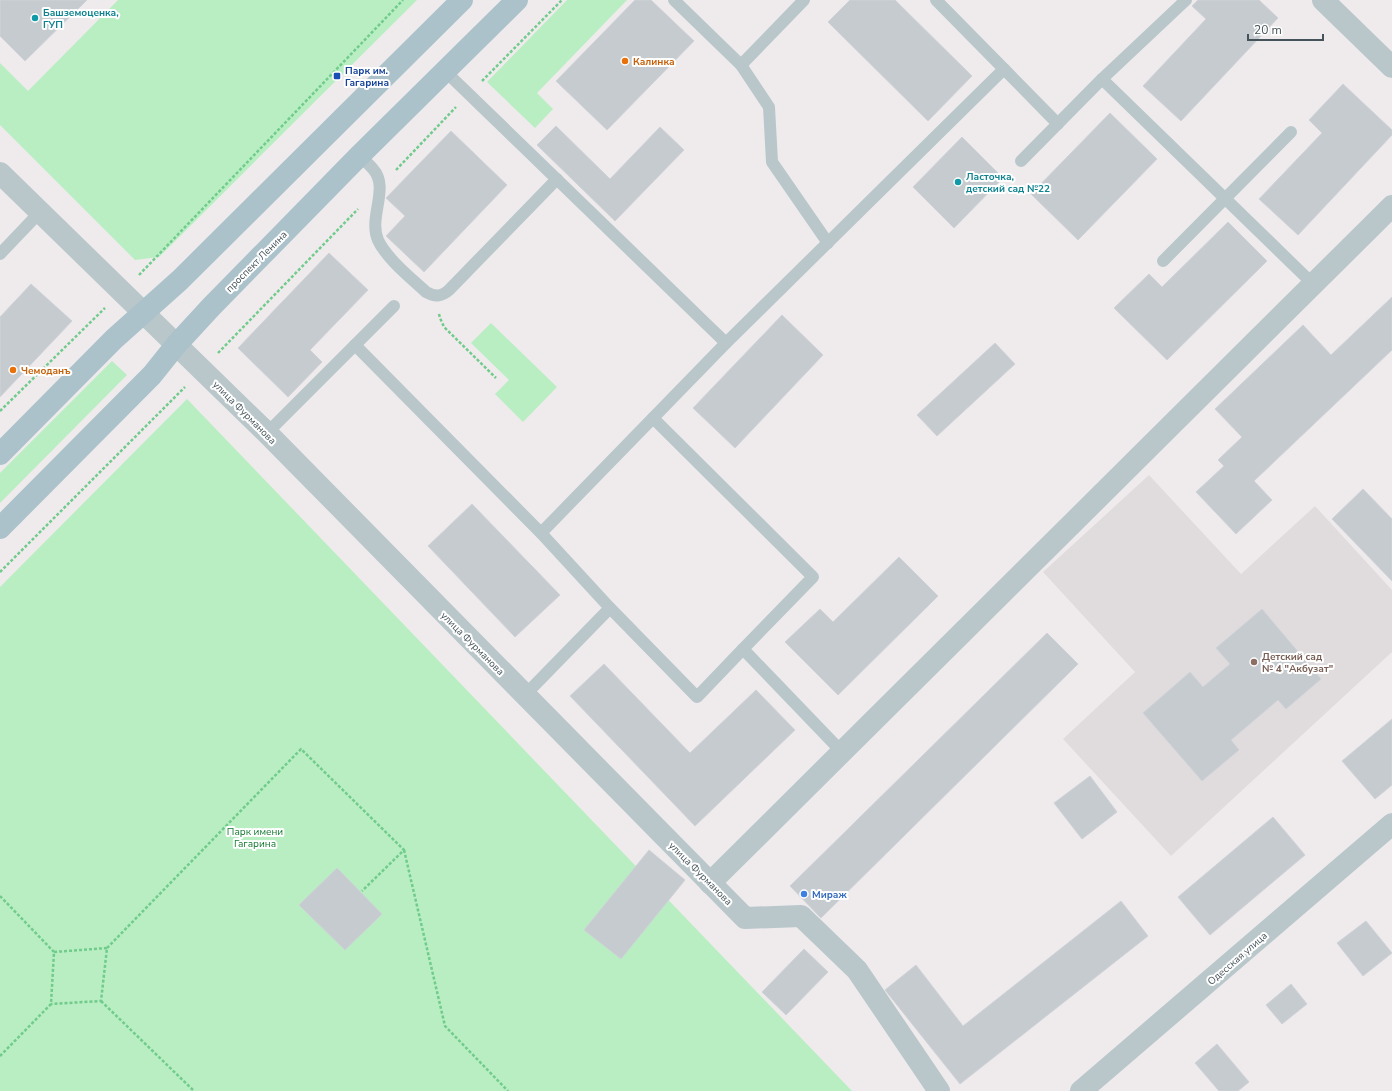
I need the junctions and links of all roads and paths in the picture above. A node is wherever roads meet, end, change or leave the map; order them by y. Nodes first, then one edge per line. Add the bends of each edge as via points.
1 (403, 0) edge
2 (462, 0) edge
3 (517, 0) edge
4 (562, 0) edge
5 (674, 0) edge
6 (804, 0) edge
7 (936, 0) edge
8 (1186, 0) edge
9 (1323, 0) edge
10 (741, 65) junction
11 (1392, 67) edge
12 (1004, 69) junction
13 (445, 71) junction
14 (1102, 79) junction
15 (469, 94) junction
16 (1058, 124) junction
17 (1291, 132) dead end
18 (360, 156) junction
19 (1021, 161) dead end
20 (0, 173) edge
21 (557, 179) junction
22 (380, 186) junction
23 (1225, 199) junction
24 (1392, 206) edge
25 (40, 212) junction
26 (828, 243) junction
27 (0, 254) edge
28 (1163, 261) dead end
29 (1313, 284) junction
30 (122, 292) junction
31 (438, 296) junction
32 (394, 306) dead end
33 (143, 313) junction
34 (726, 343) junction
35 (176, 345) junction
36 (355, 345) junction
37 (202, 370) junction
38 (496, 378) dead end
39 (0, 411) edge
40 (653, 418) junction
41 (267, 433) junction
42 (0, 454) edge
43 (0, 528) edge
44 (541, 533) junction
45 (0, 572) edge
46 (610, 608) junction
47 (743, 649) junction
48 (525, 695) junction
49 (842, 752) junction
50 (1392, 824) edge
51 (404, 850) junction
52 (710, 883) junction
53 (362, 891) dead end
54 (0, 896) edge
55 (107, 948) junction
56 (54, 952) junction
57 (101, 1001) junction
58 (51, 1004) junction
59 (0, 1056) edge
60 (194, 1091) edge
61 (508, 1091) edge
62 (939, 1091) edge
63 (1081, 1091) edge

1 - 30 path
2 - 33 main road via 180,280
3 - 13 main road, проспект Ленина
4 - 15 path
5 - 10 lane
6 - 10 lane
7 - 12 lane
8 - 14 lane
9 - 11 street
10 - 26 lane via 769,107 772,162
12 - 16 lane
12 - 26 lane
13 - 15 lane
13 - 18 main road, проспект Ленина
14 - 16 lane
14 - 23 lane
15 - 21 lane
15 - 22 path
16 - 19 lane
17 - 23 lane
18 - 22 lane via 374,169
18 - 35 main road, проспект Ленина
20 - 25 street, улица Фурманова
21 - 31 lane via 449,290
21 - 34 lane
22 - 31 lane via 375,223 378,240 385,252 426,292
22 - 37 path
23 - 28 lane
23 - 29 lane
24 - 29 street
25 - 27 lane
25 - 30 street, улица Фурманова
26 - 34 lane
29 - 49 street
30 - 33 street, улица Фурманова
30 - 39 path
31 - 38 path via 440,318 444,327
32 - 36 lane
33 - 35 street, улица Фурманова
33 - 42 main road
34 - 40 lane
35 - 37 street, улица Фурманова
35 - 43 main road, проспект Ленина via 152,374
36 - 41 lane
36 - 44 lane
37 - 41 street, улица Фурманова
37 - 45 path
40 - 44 lane
40 - 47 lane via 812,577
41 - 48 street, улица Фурманова
44 - 46 lane
46 - 47 lane via 697,697
46 - 48 lane
47 - 49 lane
48 - 52 street, улица Фурманова
49 - 52 street
50 - 63 street, Одесская улица
51 - 53 path
51 - 55 path via 301,749
51 - 61 path via 445,1026
52 - 62 street, улица Фурманова via 745,918 801,916 857,970
54 - 56 path
55 - 56 path
55 - 57 path
56 - 58 path
57 - 58 path
57 - 60 path
58 - 59 path

